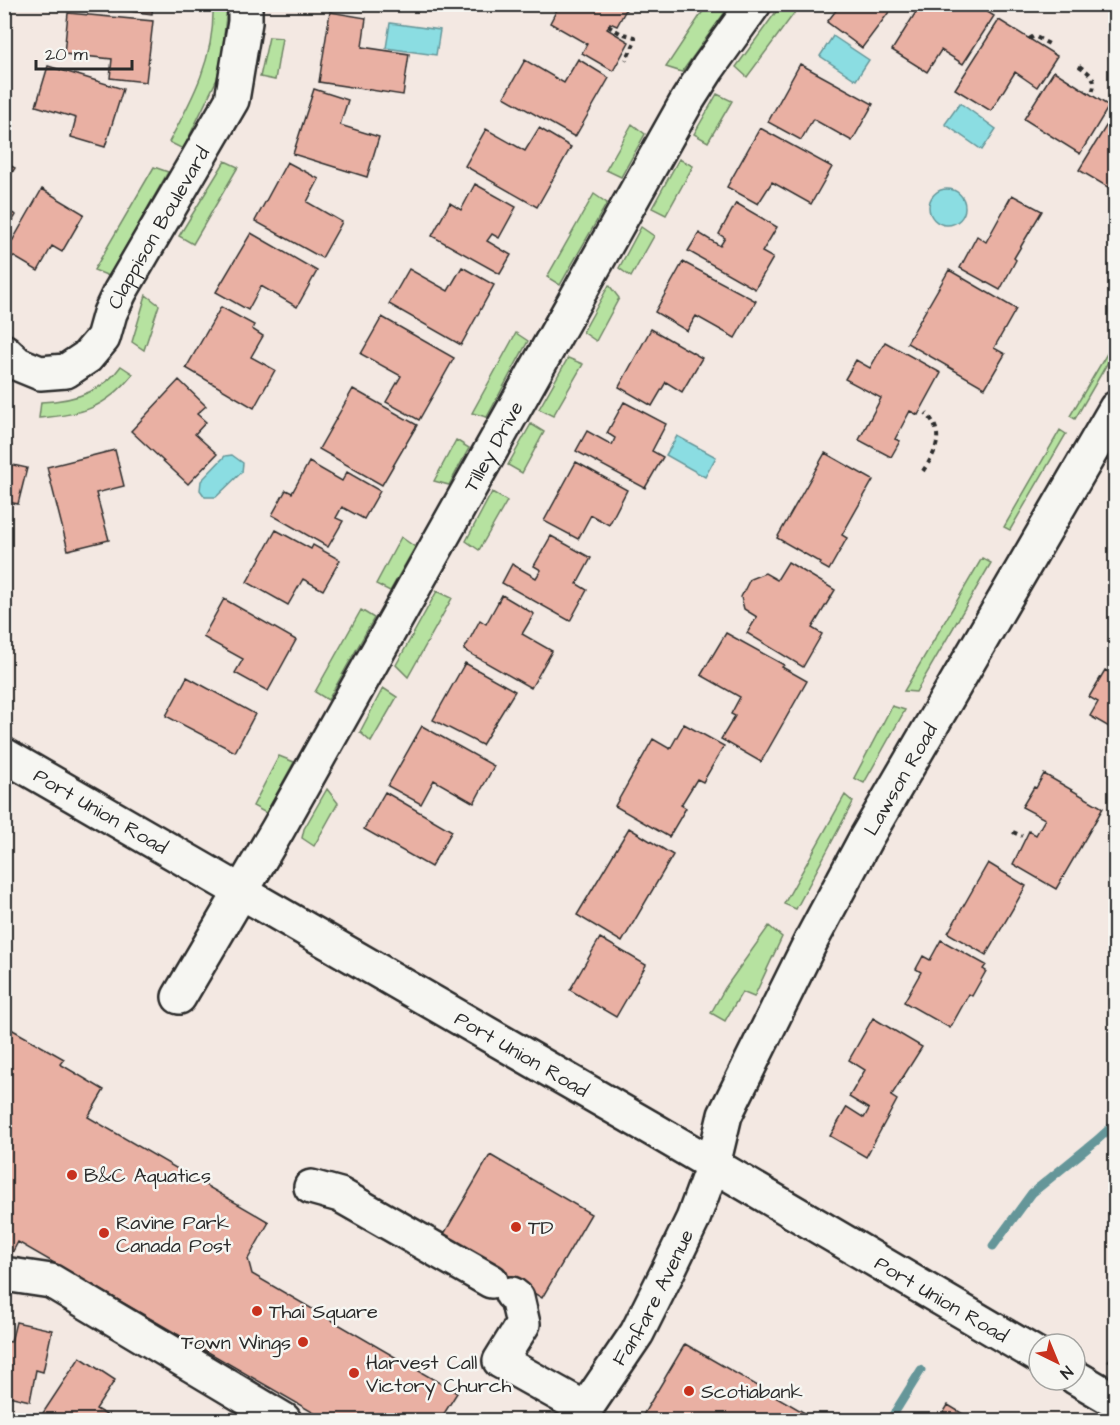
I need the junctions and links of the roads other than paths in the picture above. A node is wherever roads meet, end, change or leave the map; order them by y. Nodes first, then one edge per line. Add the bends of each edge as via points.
1 (245, 4) edge
2 (754, 4) edge
3 (4, 351) edge
4 (1116, 408) edge
5 (4, 755) edge
6 (242, 892) junction
7 (179, 997) dead end
8 (713, 1165) junction
9 (311, 1187) dead end
10 (4, 1274) edge
11 (1027, 1349) edge
12 (1087, 1384) edge
13 (1116, 1401) edge
14 (582, 1415) edge
15 (284, 1420) edge

1 - 3 street, Clappison Boulevard via 232,100 120,292 103,338 87,357 66,371 40,373 18,364
2 - 6 street, Tilley Drive via 687,100
4 - 8 street, Lawson Road via 866,838 813,937 725,1115
5 - 6 street, Port Union Road
6 - 7 street, Tilley Drive
6 - 8 street, Port Union Road
8 - 11 street, Port Union Road
8 - 14 street, Fanfare Avenue via 693,1219 637,1332
9 - 14 street via 340,1195 517,1298 523,1324 500,1361
10 - 15 street via 51,1281
12 - 13 street

